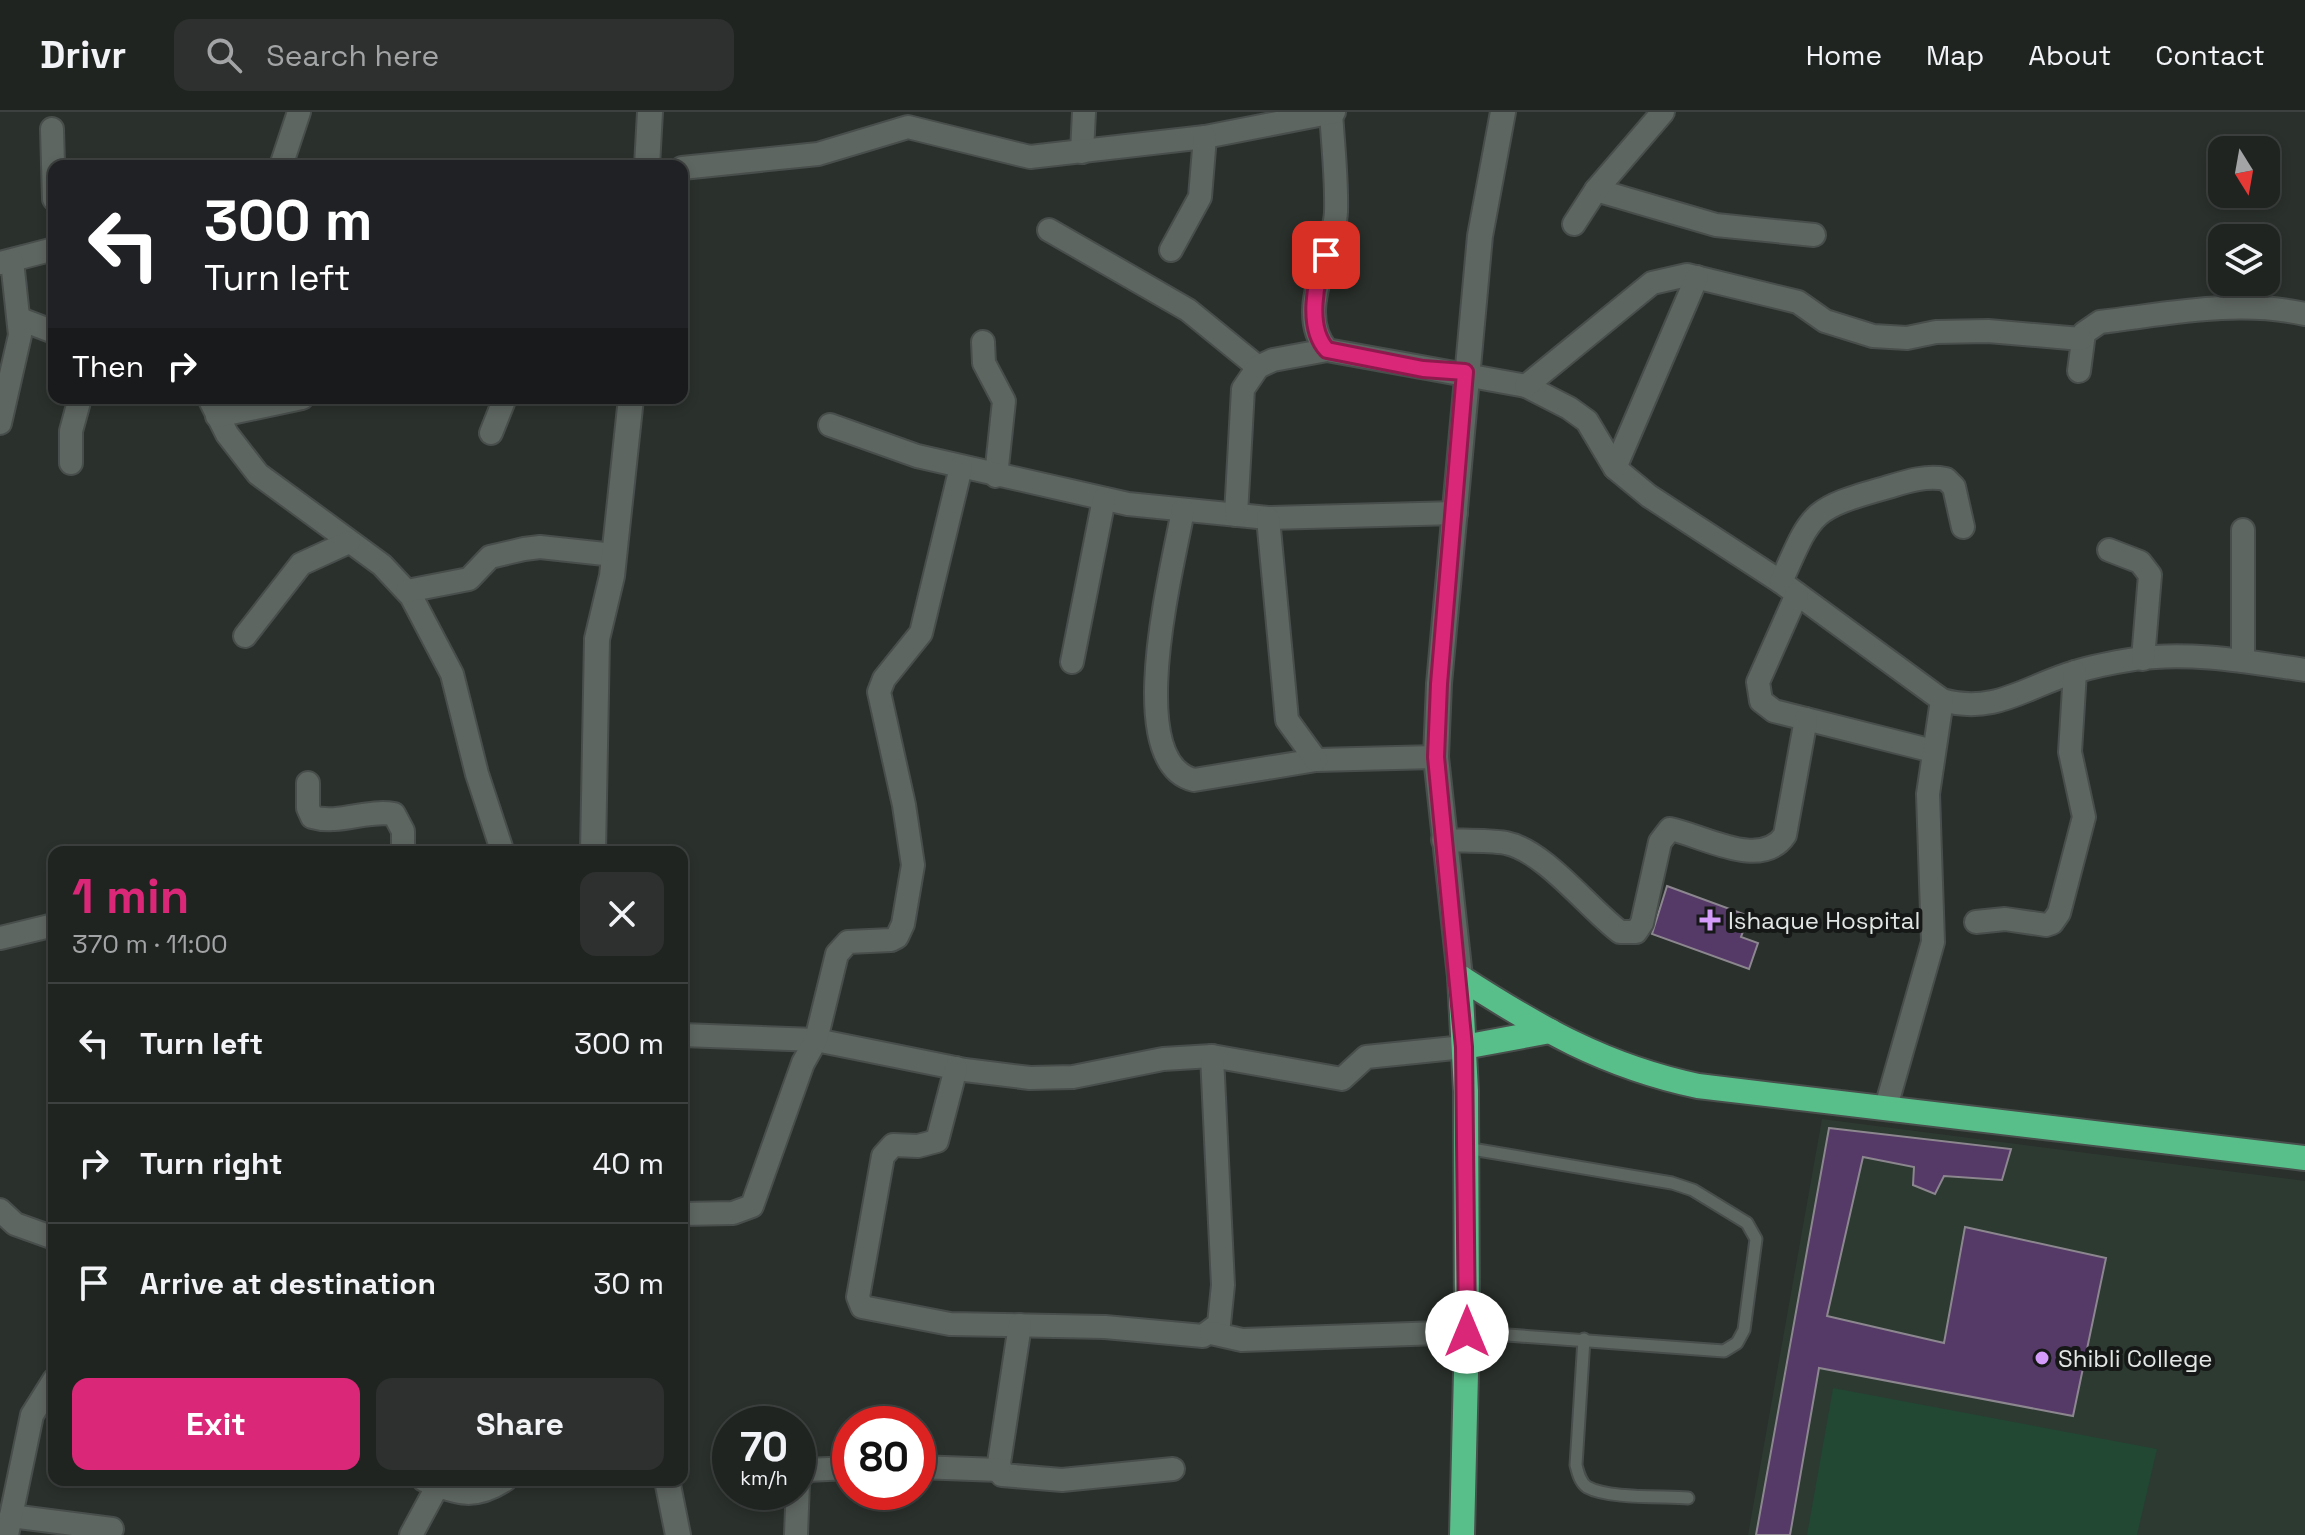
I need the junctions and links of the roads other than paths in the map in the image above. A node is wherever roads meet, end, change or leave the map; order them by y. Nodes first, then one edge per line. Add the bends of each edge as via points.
1 (299, 112) edge
2 (650, 112) edge
3 (1084, 112) edge
4 (1333, 112) edge
5 (1503, 112) edge
6 (1663, 112) edge
7 (52, 129) dead end
8 (1205, 137) junction
9 (1082, 152) junction
10 (53, 160) edge
11 (283, 160) edge
12 (647, 160) edge
13 (688, 167) edge
14 (1596, 190) junction
15 (1574, 224) dead end
16 (1049, 230) dead end
17 (1814, 235) dead end
18 (1171, 250) dead end
19 (48, 251) edge
20 (6, 262) edge
21 (1697, 277) junction
22 (2305, 314) edge
23 (20, 319) junction
24 (48, 330) edge
25 (2081, 339) junction
26 (983, 342) dead end
27 (1327, 350) junction
28 (1258, 367) junction
29 (2079, 371) dead end
30 (1465, 372) junction
31 (1526, 386) junction
32 (78, 404) edge
33 (243, 404) edge
34 (503, 404) edge
35 (630, 404) edge
36 (213, 407) edge
37 (0, 423) edge
38 (830, 425) dead end
39 (491, 433) dead end
40 (71, 463) dead end
41 (961, 467) junction
42 (1615, 468) junction
43 (996, 476) junction
44 (1104, 499) junction
45 (1183, 510) junction
46 (1456, 513) junction
47 (1236, 515) junction
48 (1268, 518) junction
49 (1963, 527) dead end
50 (2243, 530) dead end
51 (349, 542) junction
52 (2109, 550) dead end
53 (614, 555) junction
54 (1789, 588) junction
55 (407, 591) junction
56 (245, 636) dead end
57 (2143, 659) junction
58 (2243, 661) junction
59 (1072, 662) dead end
60 (2305, 670) edge
61 (2075, 672) junction
62 (1942, 700) junction
63 (1806, 719) junction
64 (1933, 751) junction
65 (1436, 757) junction
66 (1316, 760) junction
67 (308, 783) dead end
68 (1443, 840) junction
69 (403, 846) edge
70 (501, 846) edge
71 (593, 846) edge
72 (1976, 922) dead end
73 (48, 926) edge
74 (0, 938) edge
75 (1460, 977) junction
76 (1550, 1031) junction
77 (688, 1035) edge
78 (816, 1040) junction
79 (1464, 1047) junction
80 (1212, 1056) junction
81 (956, 1068) junction
82 (1886, 1107) junction
83 (1466, 1148) junction
84 (2305, 1158) edge
85 (0, 1210) edge
86 (688, 1214) edge
87 (48, 1236) edge
88 (1020, 1325) junction
89 (1467, 1332) junction
90 (1211, 1333) junction
91 (1584, 1339) junction
92 (48, 1390) edge
93 (936, 1468) edge
94 (1173, 1469) dead end
95 (999, 1470) junction
96 (9, 1474) edge
97 (430, 1486) edge
98 (439, 1486) edge
99 (486, 1486) edge
100 (668, 1486) edge
101 (1688, 1498) dead end
102 (797, 1510) edge
103 (9, 1525) edge
104 (112, 1529) dead end
105 (411, 1535) edge
106 (678, 1535) edge
107 (796, 1535) edge
108 (1462, 1535) edge

1 - 11 street
2 - 12 street
3 - 9 street
4 - 8 street
4 - 27 street via 1336,215 1317,275 1315,323
5 - 30 street via 1480,236
6 - 14 street
7 - 10 street
8 - 9 street
8 - 18 street via 1200,197
9 - 13 street via 1015,157 908,127 818,154
14 - 15 street
14 - 17 street via 1716,225
16 - 28 street via 1188,310
19 - 20 street
20 - 23 street
21 - 25 street via 1798,302 1825,321 1873,336 1988,331
21 - 31 street via 1652,283
21 - 42 street
22 - 25 street via 2232,306 2100,322
23 - 24 street
23 - 37 street
25 - 29 street
26 - 43 street via 984,363 1004,401
27 - 28 street
27 - 30 street
28 - 47 street via 1243,389
30 - 31 street
30 - 46 street
31 - 42 street via 1587,421
32 - 40 street
33 - 36 street
34 - 39 street
35 - 53 street
36 - 51 street via 245,462
38 - 41 street
41 - 43 street
41 - 78 street via 921,633 879,692 912,851 903,924 891,940 848,942 837,954
42 - 54 street
43 - 44 street
44 - 45 street
44 - 59 street
45 - 47 street
45 - 66 street via 1153,694 1172,769 1194,780
46 - 48 street
46 - 65 street
47 - 48 street
48 - 66 street via 1287,720
49 - 54 street via 1954,487 1934,476 1832,503 1803,532
50 - 58 street
51 - 55 street
51 - 56 street via 301,564
52 - 57 street via 2140,562 2150,575
53 - 55 street via 540,547 514,551 490,557 469,579
53 - 71 street via 597,639
54 - 62 street
54 - 63 street via 1759,693 1768,708
55 - 70 street via 452,674
57 - 58 street
57 - 61 street
58 - 60 street
61 - 62 street via 2017,696 1968,707
61 - 72 street via 2070,752 2084,817 2059,913 2046,925 2005,919
62 - 64 street
63 - 64 street
63 - 68 street via 1780,843 1747,851 1670,829 1660,842 1636,932 1620,932 1520,848
64 - 82 street via 1928,849 1933,942
65 - 66 street
65 - 68 street
67 - 69 street via 312,817 394,814 403,831
68 - 75 street
73 - 74 street
75 - 76 highway
75 - 79 highway
76 - 79 highway
76 - 82 highway via 1643,1074
77 - 78 street
78 - 81 street
78 - 86 street via 752,1206 733,1213
79 - 80 street via 1366,1057 1342,1079
79 - 83 highway
80 - 81 street via 1163,1059 1073,1077 1030,1078
80 - 90 street via 1223,1285 1219,1324
81 - 88 street via 937,1141 893,1145 883,1156 858,1301 870,1311 950,1324
82 - 84 highway
83 - 89 highway
83 - 91 lane via 1672,1183 1693,1190 1754,1230 1744,1330 1737,1343 1724,1351 1706,1352
85 - 87 street via 15,1224
88 - 90 street via 1105,1327 1186,1337
88 - 95 street
89 - 90 street via 1242,1340
89 - 91 lane
89 - 108 highway
91 - 101 lane via 1579,1477 1585,1486 1600,1491
92 - 96 street
93 - 95 street
94 - 95 street via 1062,1480 1011,1477
96 - 103 street
97 - 105 street
98 - 99 street via 462,1494
100 - 106 street
102 - 107 street
103 - 104 street

